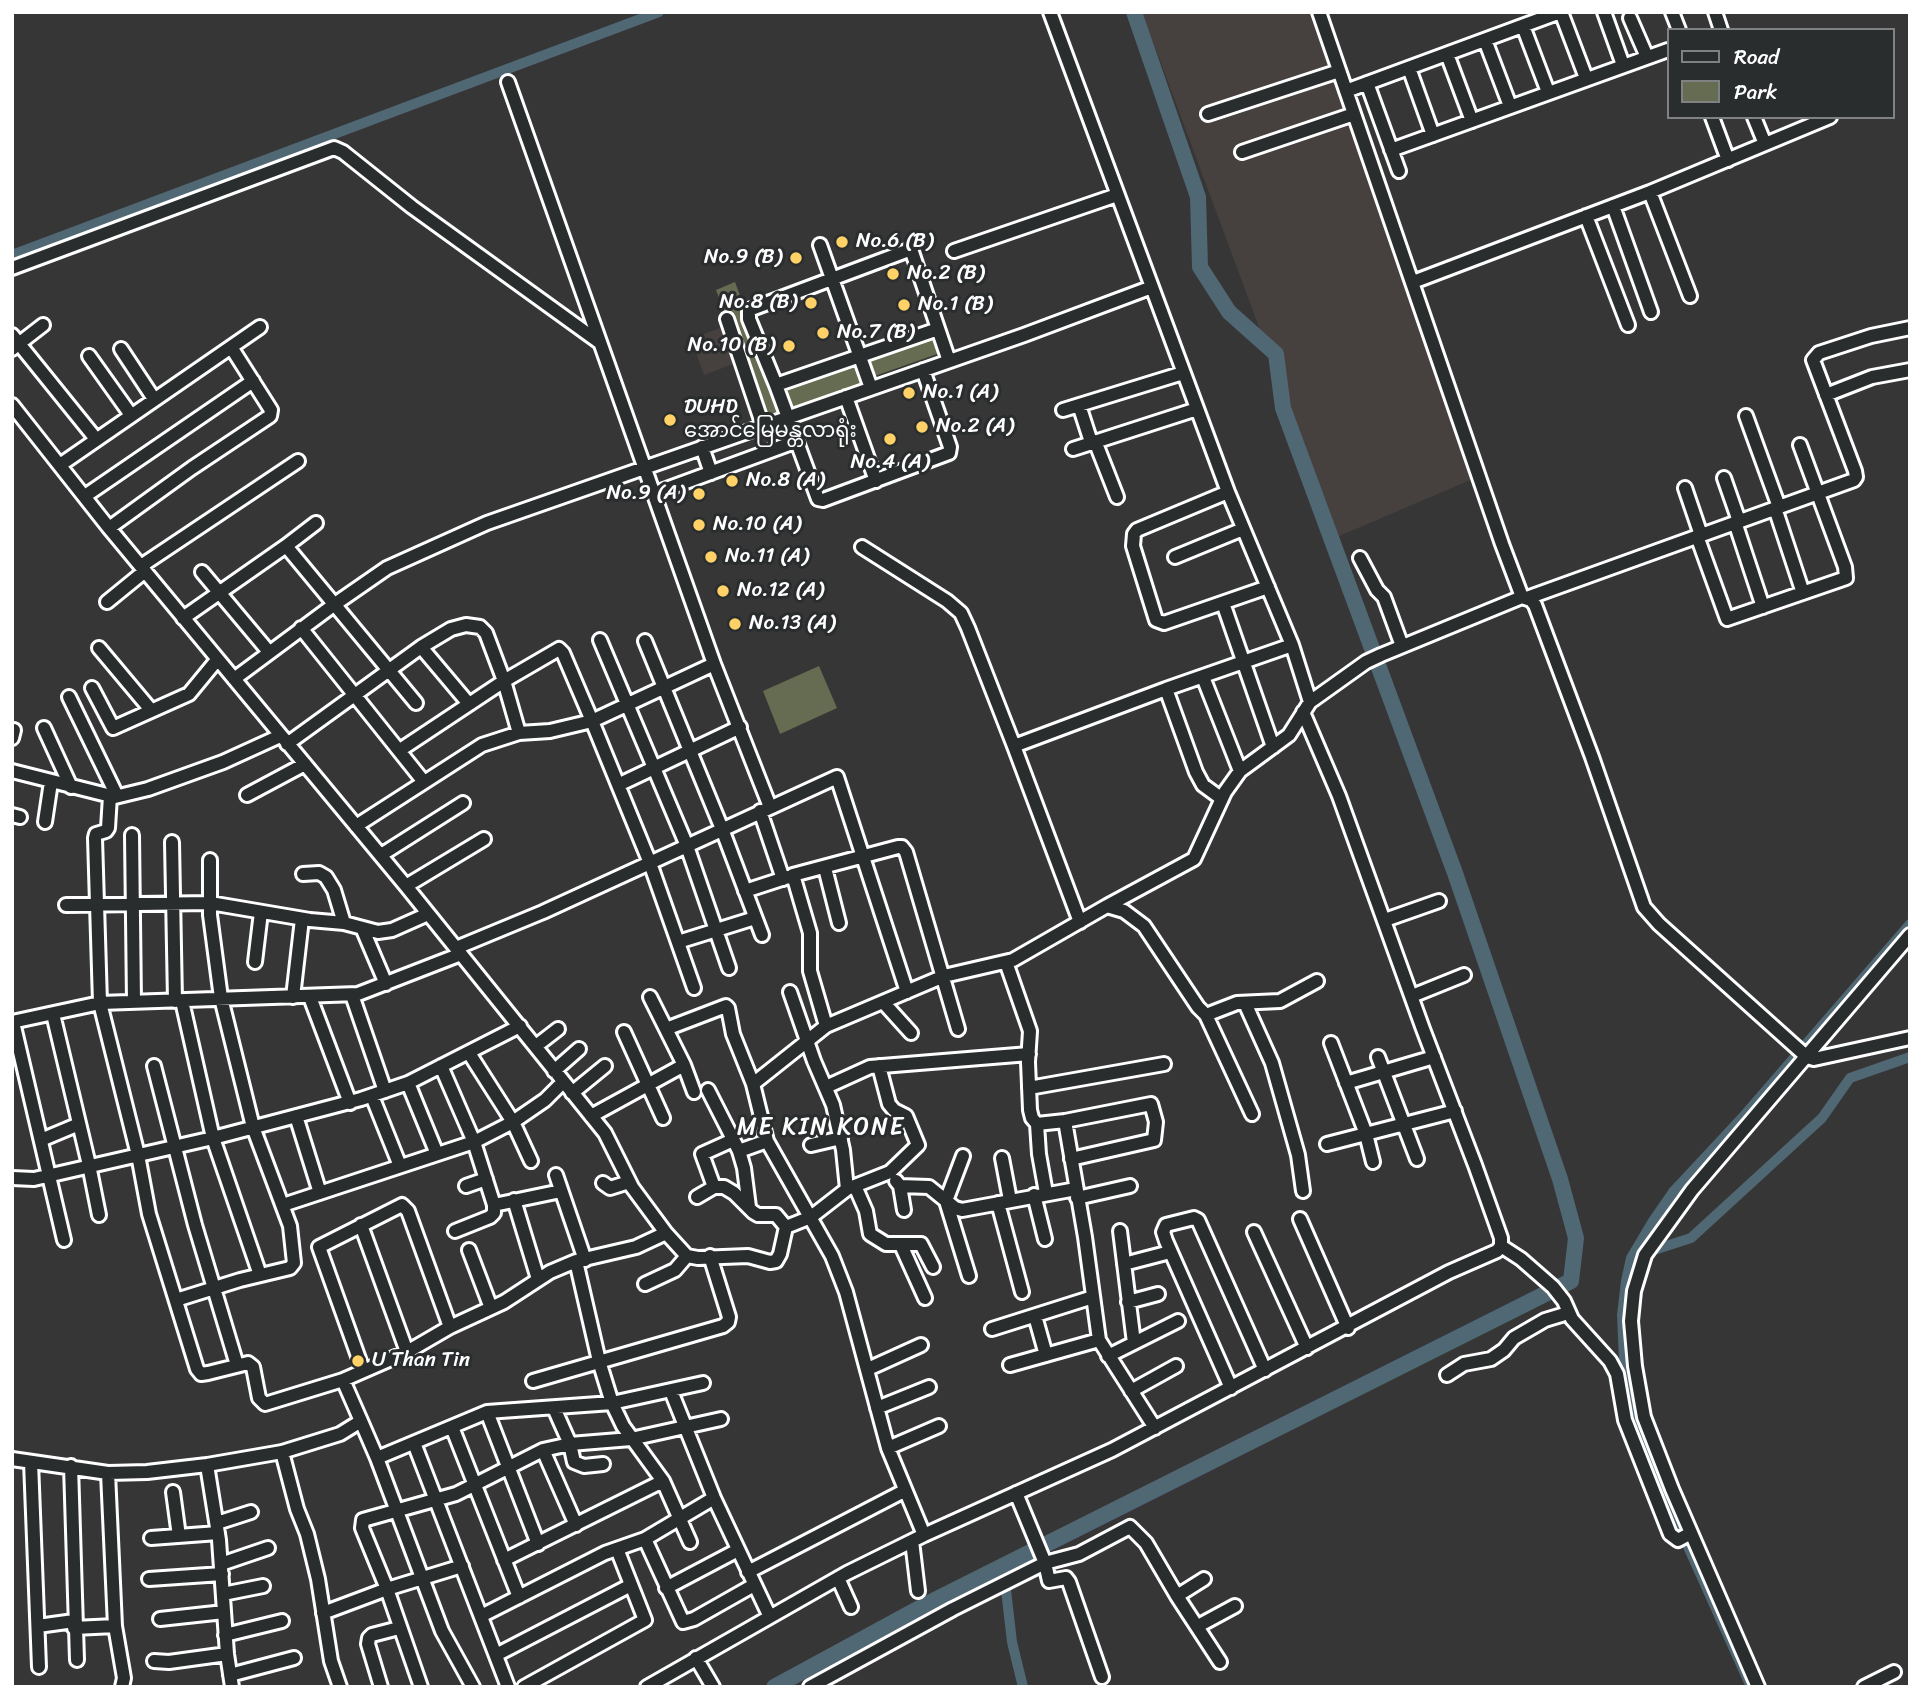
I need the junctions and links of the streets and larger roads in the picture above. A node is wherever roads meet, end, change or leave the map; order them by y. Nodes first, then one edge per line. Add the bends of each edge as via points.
1 (1050, 12) edge
2 (1319, 12) edge
3 (1561, 12) edge
4 (1604, 12) edge
5 (1630, 18) dead end
6 (1523, 26) junction
7 (1485, 40) junction
8 (1666, 51) edge
9 (1447, 54) junction
10 (1647, 57) junction
11 (1623, 65) junction
12 (1409, 68) junction
13 (1339, 71) junction
14 (1586, 78) junction
15 (508, 82) dead end
16 (1367, 83) junction
17 (1346, 91) junction
18 (1548, 92) junction
19 (1510, 106) junction
20 (1208, 114) dead end
21 (1354, 114) junction
22 (1713, 119) edge
23 (1756, 119) edge
24 (1825, 119) edge
25 (1472, 121) junction
26 (1433, 135) junction
27 (1765, 144) junction
28 (1391, 150) junction
29 (1242, 152) dead end
30 (1728, 160) junction
31 (1399, 172) dead end
32 (1650, 192) junction
33 (1117, 195) junction
34 (1613, 206) junction
35 (1586, 216) junction
36 (821, 245) dead end
37 (954, 251) dead end
38 (12, 268) edge
39 (833, 279) junction
40 (1413, 282) junction
41 (1152, 287) junction
42 (1690, 296) dead end
43 (1651, 312) dead end
44 (727, 320) dead end
45 (43, 325) dead end
46 (1628, 325) dead end
47 (260, 327) dead end
48 (1910, 328) edge
49 (938, 329) junction
50 (15, 342) edge
51 (599, 342) junction
52 (231, 347) junction
53 (121, 348) dead end
54 (859, 355) junction
55 (89, 356) dead end
56 (949, 361) junction
57 (923, 370) junction
58 (1910, 370) edge
59 (1183, 373) junction
60 (253, 381) junction
61 (776, 385) junction
62 (871, 388) junction
63 (1826, 395) junction
64 (846, 397) junction
65 (155, 399) junction
66 (1079, 405) junction
67 (1197, 408) junction
68 (1063, 410) dead end
69 (15, 412) edge
70 (131, 415) junction
71 (1746, 416) dead end
72 (788, 417) junction
73 (764, 426) junction
74 (737, 435) junction
75 (96, 439) junction
76 (797, 442) junction
77 (1093, 442) junction
78 (1800, 445) dead end
79 (702, 447) junction
80 (1073, 449) dead end
81 (746, 460) junction
82 (298, 461) dead end
83 (60, 465) junction
84 (643, 468) junction
85 (711, 473) junction
86 (1724, 478) dead end
87 (876, 481) junction
88 (1685, 488) dead end
89 (1228, 492) junction
90 (1818, 493) junction
91 (653, 494) junction
92 (85, 496) junction
93 (1117, 497) dead end
94 (1777, 507) junction
95 (1737, 522) junction
96 (316, 523) dead end
97 (109, 528) junction
98 (1244, 529) junction
99 (1699, 535) junction
100 (286, 546) junction
101 (862, 547) dead end
102 (1175, 557) dead end
103 (1360, 558) dead end
104 (143, 569) junction
105 (202, 572) dead end
106 (1268, 587) junction
107 (220, 592) junction
108 (1803, 593) junction
109 (1525, 597) junction
110 (107, 602) dead end
111 (1223, 603) junction
112 (335, 604) junction
113 (1763, 607) junction
114 (183, 618) junction
115 (301, 628) junction
116 (600, 640) dead end
117 (645, 641) dead end
118 (1292, 645) junction
119 (1402, 646) junction
120 (421, 647) junction
121 (99, 648) dead end
122 (269, 652) junction
123 (217, 660) junction
124 (1243, 663) junction
125 (714, 664) junction
126 (390, 671) junction
127 (1203, 677) junction
128 (234, 679) junction
129 (504, 681) junction
130 (92, 688) dead end
131 (663, 688) junction
132 (1166, 689) junction
133 (356, 695) junction
134 (69, 696) dead end
135 (416, 703) dead end
136 (469, 704) junction
137 (628, 704) junction
138 (1307, 707) junction
139 (151, 710) junction
140 (592, 721) junction
141 (740, 727) junction
142 (44, 728) dead end
143 (519, 733) junction
144 (284, 740) junction
145 (1014, 746) junction
146 (1273, 747) junction
147 (400, 750) junction
148 (689, 750) junction
149 (305, 765) junction
150 (654, 768) junction
151 (12, 771) edge
152 (1240, 771) junction
153 (51, 782) junction
154 (424, 782) junction
155 (618, 785) junction
156 (71, 787) junction
157 (247, 794) dead end
158 (114, 796) junction
159 (1222, 799) junction
160 (463, 803) dead end
161 (765, 809) junction
162 (45, 822) dead end
163 (356, 826) junction
164 (722, 829) junction
165 (132, 835) dead end
166 (484, 839) dead end
167 (172, 842) dead end
168 (687, 846) junction
169 (381, 855) junction
170 (865, 856) junction
171 (210, 860) dead end
172 (650, 863) junction
173 (825, 868) junction
174 (303, 874) dead end
175 (788, 877) junction
176 (406, 886) junction
177 (745, 891) junction
178 (1439, 901) dead end
179 (133, 903) junction
180 (173, 903) junction
181 (210, 903) junction
182 (96, 904) junction
183 (66, 905) dead end
184 (1107, 906) junction
185 (261, 912) junction
186 (428, 914) junction
187 (755, 918) junction
188 (302, 919) junction
189 (1385, 920) junction
190 (1080, 922) junction
191 (344, 923) junction
192 (839, 923) dead end
193 (363, 930) junction
194 (715, 930) junction
195 (762, 935) dead end
196 (1910, 935) edge
197 (678, 942) junction
198 (458, 951) junction
199 (255, 962) dead end
200 (1006, 962) junction
201 (729, 968) dead end
202 (1464, 975) dead end
203 (944, 976) junction
204 (1317, 982) dead end
205 (386, 984) junction
206 (694, 988) dead end
207 (790, 992) dead end
208 (907, 992) junction
209 (352, 995) junction
210 (1412, 996) junction
211 (293, 997) junction
212 (310, 997) junction
213 (650, 997) dead end
214 (221, 998) junction
215 (179, 1001) junction
216 (134, 1002) junction
217 (883, 1002) junction
218 (100, 1003) junction
219 (1245, 1003) junction
220 (53, 1014) junction
221 (1206, 1015) junction
222 (13, 1022) edge
223 (520, 1026) junction
224 (826, 1027) junction
225 (558, 1029) dead end
226 (666, 1029) junction
227 (958, 1029) dead end
228 (624, 1032) dead end
229 (911, 1033) dead end
230 (1910, 1038) edge
231 (807, 1043) junction
232 (1331, 1043) dead end
233 (536, 1046) junction
234 (579, 1049) dead end
235 (1802, 1053) junction
236 (469, 1054) junction
237 (1029, 1054) junction
238 (1378, 1057) dead end
239 (1434, 1057) junction
240 (1164, 1064) dead end
241 (684, 1065) junction
242 (154, 1066) dead end
243 (441, 1066) junction
244 (606, 1066) dead end
245 (879, 1066) junction
246 (554, 1071) junction
247 (1384, 1072) junction
248 (563, 1082) junction
249 (408, 1083) junction
250 (1346, 1083) junction
251 (648, 1084) junction
252 (752, 1084) junction
253 (825, 1087) junction
254 (1029, 1088) junction
255 (708, 1090) dead end
256 (385, 1091) junction
257 (695, 1092) dead end
258 (572, 1093) junction
259 (372, 1096) junction
260 (350, 1103) junction
261 (1455, 1111) junction
262 (1252, 1114) dead end
263 (296, 1116) junction
264 (591, 1116) junction
265 (663, 1118) dead end
266 (1065, 1121) junction
267 (513, 1122) junction
268 (79, 1124) junction
269 (1037, 1124) junction
270 (1403, 1125) junction
271 (253, 1127) junction
272 (1366, 1134) junction
273 (214, 1138) junction
274 (841, 1138) junction
275 (41, 1140) junction
276 (767, 1141) junction
277 (474, 1142) junction
278 (1327, 1144) dead end
279 (736, 1145) junction
280 (811, 1145) dead end
281 (173, 1147) junction
282 (437, 1154) junction
283 (138, 1155) junction
284 (963, 1156) dead end
285 (1002, 1158) dead end
286 (1071, 1159) junction
287 (1417, 1159) dead end
288 (531, 1161) dead end
289 (1373, 1162) dead end
290 (89, 1165) junction
291 (400, 1167) junction
292 (890, 1172) junction
293 (50, 1175) junction
294 (556, 1175) dead end
295 (12, 1178) edge
296 (486, 1179) junction
297 (629, 1182) junction
298 (603, 1183) dead end
299 (466, 1186) dead end
300 (900, 1186) junction
301 (1130, 1186) dead end
302 (714, 1187) junction
303 (851, 1187) junction
304 (561, 1191) junction
305 (1303, 1191) dead end
306 (320, 1193) junction
307 (1040, 1194) junction
308 (1076, 1194) junction
309 (696, 1197) dead end
310 (514, 1200) junction
311 (946, 1201) junction
312 (1004, 1201) junction
313 (283, 1205) junction
314 (494, 1205) junction
315 (748, 1207) junction
316 (904, 1210) dead end
317 (99, 1215) dead end
318 (811, 1217) junction
319 (1300, 1219) dead end
320 (361, 1225) junction
321 (786, 1227) junction
322 (456, 1231) dead end
323 (1120, 1231) dead end
324 (1254, 1232) dead end
325 (666, 1233) junction
326 (1045, 1239) dead end
327 (64, 1240) dead end
328 (901, 1245) junction
329 (1501, 1246) junction
330 (469, 1250) dead end
331 (1170, 1252) junction
332 (687, 1256) junction
333 (716, 1256) junction
334 (581, 1261) junction
335 (1124, 1264) junction
336 (933, 1267) dead end
337 (260, 1275) junction
338 (969, 1276) dead end
339 (538, 1279) junction
340 (645, 1284) dead end
341 (215, 1288) junction
342 (1022, 1292) dead end
343 (1158, 1294) dead end
344 (1093, 1297) junction
345 (925, 1298) dead end
346 (176, 1300) junction
347 (1128, 1302) junction
348 (1566, 1307) junction
349 (491, 1308) junction
350 (1035, 1316) junction
351 (1178, 1321) dead end
352 (450, 1327) junction
353 (1348, 1328) junction
354 (992, 1329) dead end
355 (1099, 1340) junction
356 (1134, 1343) junction
357 (920, 1345) dead end
358 (1307, 1348) junction
359 (407, 1352) junction
360 (1046, 1355) junction
361 (1108, 1356) junction
362 (599, 1361) junction
363 (237, 1365) junction
364 (1010, 1366) dead end
365 (1177, 1366) dead end
366 (868, 1369) junction
367 (363, 1370) junction
368 (1265, 1370) junction
369 (1447, 1375) dead end
370 (343, 1380) junction
371 (533, 1381) dead end
372 (703, 1383) dead end
373 (929, 1387) dead end
374 (1231, 1388) junction
375 (671, 1391) junction
376 (1131, 1391) junction
377 (612, 1403) junction
378 (554, 1408) junction
379 (877, 1408) junction
380 (487, 1412) junction
381 (721, 1419) dead end
382 (361, 1421) junction
383 (939, 1426) dead end
384 (452, 1427) junction
385 (687, 1427) junction
386 (1155, 1428) junction
387 (631, 1438) junction
388 (414, 1443) junction
389 (570, 1444) junction
390 (888, 1448) junction
391 (543, 1450) junction
392 (282, 1452) junction
393 (377, 1458) junction
394 (12, 1459) edge
395 (31, 1462) junction
396 (603, 1464) dead end
397 (207, 1465) junction
398 (71, 1466) junction
399 (508, 1467) junction
400 (108, 1473) junction
401 (663, 1481) junction
402 (474, 1485) junction
403 (904, 1491) junction
404 (173, 1492) dead end
405 (1016, 1493) junction
406 (714, 1498) junction
407 (436, 1500) junction
408 (397, 1510) junction
409 (251, 1513) dead end
410 (680, 1517) junction
411 (576, 1525) junction
412 (217, 1528) junction
413 (1691, 1533) junction
414 (179, 1536) junction
415 (151, 1538) dead end
416 (918, 1538) junction
417 (645, 1539) junction
418 (690, 1542) dead end
419 (538, 1544) junction
420 (268, 1548) dead end
421 (617, 1549) junction
422 (737, 1550) junction
423 (504, 1560) junction
424 (1045, 1563) junction
425 (462, 1566) junction
426 (221, 1569) junction
427 (748, 1572) junction
428 (149, 1578) dead end
429 (422, 1578) junction
430 (838, 1578) junction
431 (1204, 1579) dead end
432 (631, 1585) junction
433 (264, 1586) dead end
434 (754, 1586) junction
435 (666, 1588) junction
436 (387, 1589) junction
437 (918, 1591) dead end
438 (223, 1594) junction
439 (1177, 1596) junction
440 (519, 1597) junction
441 (1235, 1606) dead end
442 (851, 1607) dead end
443 (224, 1612) junction
444 (323, 1613) junction
445 (769, 1615) junction
446 (481, 1616) junction
447 (160, 1619) dead end
448 (282, 1620) dead end
449 (74, 1625) junction
450 (38, 1626) junction
451 (115, 1626) junction
452 (1198, 1626) junction
453 (399, 1628) junction
454 (225, 1635) junction
455 (226, 1654) junction
456 (496, 1655) junction
457 (294, 1658) dead end
458 (696, 1658) junction
459 (77, 1660) dead end
460 (154, 1661) dead end
461 (1220, 1662) dead end
462 (39, 1667) dead end
463 (1894, 1671) dead end
464 (1102, 1677) dead end
465 (231, 1681) edge
466 (122, 1687) edge
467 (339, 1687) edge
468 (381, 1687) edge
469 (421, 1687) edge
470 (473, 1687) edge
471 (508, 1687) edge
472 (524, 1687) edge
473 (647, 1687) edge
474 (713, 1687) edge
475 (810, 1687) edge
476 (1758, 1687) edge
477 (1864, 1687) edge

1 - 33 street
2 - 13 street
3 - 6 street
3 - 14 street
4 - 11 street
5 - 10 street
6 - 7 street
6 - 18 street
7 - 9 street
7 - 19 street
8 - 10 street
9 - 12 street
9 - 25 street
10 - 11 street
11 - 14 street
12 - 16 street
12 - 26 street
13 - 17 street
13 - 20 street
14 - 18 street
15 - 51 street
16 - 17 street
16 - 28 street
17 - 21 street
18 - 19 street
19 - 25 street
21 - 29 street
21 - 40 street
22 - 30 street
23 - 27 street
24 - 27 street
25 - 26 street
26 - 28 street
27 - 30 street
28 - 31 street
30 - 32 street
32 - 34 street
32 - 42 street
33 - 37 street
33 - 41 street
34 - 35 street
34 - 43 street
35 - 40 street
35 - 46 street
36 - 39 street
38 - 51 street via 334,148
39 - 49 street via 909,250
39 - 54 street
39 - 61 street via 749,310
40 - 109 street via 1478,477
41 - 56 street
41 - 59 street
44 - 73 street
45 - 50 street
47 - 52 street
48 - 63 street via 1815,355 1812,360
49 - 54 street
49 - 56 street
50 - 75 street
51 - 84 street
52 - 60 street
52 - 65 street
53 - 65 street
54 - 61 street
54 - 62 street
55 - 70 street
56 - 57 street
57 - 62 street
57 - 87 street via 949,453
58 - 63 street via 1872,377
59 - 66 street
59 - 67 street
60 - 92 street
60 - 97 street via 271,410 270,416
61 - 72 street
62 - 64 street
63 - 90 street via 1856,477
64 - 72 street
64 - 87 street
65 - 70 street
66 - 68 street
66 - 77 street
67 - 77 street
67 - 89 street
69 - 83 street
70 - 75 street
71 - 94 street
72 - 73 street
72 - 76 street
73 - 74 street
74 - 79 street
74 - 81 street
75 - 83 street
76 - 81 street
76 - 87 street via 818,499
77 - 80 street
77 - 93 street
78 - 90 street
79 - 84 street
79 - 85 street
81 - 85 street
82 - 104 street
83 - 92 street
84 - 91 street
84 - 112 street via 476,528 395,564
85 - 91 street
86 - 95 street
88 - 99 street
89 - 98 street
89 - 111 street via 1136,530 1133,540 1156,620 1164,623
90 - 94 street
90 - 108 street via 1847,575
91 - 125 street
92 - 97 street
94 - 95 street
94 - 108 street
95 - 99 street
95 - 113 street
96 - 100 street
97 - 104 street
98 - 102 street
98 - 106 street
99 - 109 street
99 - 113 street via 1726,619
100 - 107 street
100 - 112 street
101 - 145 street via 961,613
103 - 119 street via 1384,597
104 - 110 street
104 - 114 street
105 - 107 street
106 - 111 street
106 - 118 street
107 - 114 street
107 - 122 street
108 - 113 street
109 - 119 street
109 - 235 street via 1535,605 1644,906
111 - 124 street
112 - 115 street
112 - 126 street
114 - 123 street
115 - 122 street
115 - 133 street
116 - 137 street
117 - 131 street
118 - 124 street
118 - 138 street
119 - 138 street via 1366,662
120 - 126 street
120 - 129 street via 457,626 480,627
120 - 136 street
121 - 139 street
122 - 128 street
123 - 128 street
123 - 139 street via 189,694
124 - 127 street
124 - 146 street
125 - 131 street
125 - 141 street
126 - 133 street
126 - 135 street
127 - 132 street
127 - 152 street
128 - 144 street
129 - 136 street
129 - 140 street via 559,649
129 - 143 street
130 - 139 street via 111,727
131 - 137 street
131 - 148 street
132 - 145 street
132 - 159 street via 1196,772 1203,785
133 - 144 street
133 - 147 street
134 - 158 street
136 - 147 street
137 - 140 street
137 - 150 street
138 - 146 street via 1294,730
138 - 189 street
140 - 143 street
140 - 155 street
141 - 148 street
141 - 161 street
142 - 156 street
143 - 154 street via 479,746
144 - 149 street
144 - 158 street via 148,789
145 - 190 street
146 - 152 street
147 - 154 street
148 - 150 street
148 - 164 street
149 - 157 street
149 - 163 street
150 - 155 street
150 - 168 street
151 - 153 street
152 - 159 street
153 - 156 street
153 - 162 street
154 - 163 street
155 - 172 street
156 - 158 street
158 - 182 street via 106,831 95,838
159 - 184 street via 1194,859
160 - 169 street
161 - 164 street
161 - 170 street via 838,777
161 - 175 street
163 - 169 street
164 - 168 street
164 - 177 street
165 - 179 street
166 - 176 street
167 - 180 street
168 - 172 street
168 - 194 street
169 - 176 street
170 - 173 street
170 - 203 street via 898,847 906,852
170 - 208 street
171 - 181 street
172 - 197 street
172 - 198 street
173 - 175 street
173 - 192 street
174 - 191 street via 326,877
175 - 177 street
175 - 224 street via 810,933 810,971
176 - 186 street
177 - 187 street
178 - 189 street
179 - 180 street
179 - 182 street
179 - 216 street
180 - 181 street
180 - 215 street
181 - 185 street
181 - 214 street
182 - 183 street
182 - 218 street
184 - 190 street
184 - 221 street via 1124,911 1144,926
185 - 188 street
185 - 199 street
186 - 193 street via 392,930
186 - 198 street
187 - 194 street
187 - 195 street
188 - 191 street
188 - 211 street
189 - 210 street
190 - 200 street
191 - 193 street
193 - 205 street
194 - 197 street
194 - 201 street
196 - 235 street
197 - 206 street
198 - 205 street
198 - 223 street
200 - 203 street
200 - 237 street via 1030,1031
202 - 210 street
203 - 208 street
203 - 227 street
204 - 219 street via 1280,1001
205 - 209 street
207 - 231 street
208 - 217 street
209 - 212 street
209 - 256 street
210 - 239 street
211 - 212 street
211 - 214 street
212 - 260 street
213 - 226 street
214 - 215 street
214 - 271 street
215 - 216 street
215 - 273 street
216 - 218 street
217 - 224 street
217 - 229 street
218 - 220 street
218 - 283 street
219 - 221 street
219 - 305 street via 1272,1063 1298,1155
220 - 222 street
220 - 268 street
221 - 262 street
222 - 275 street
223 - 233 street
223 - 236 street
224 - 231 street
225 - 233 street
226 - 241 street
226 - 252 street via 727,1007
228 - 251 street
230 - 235 street via 1814,1059
231 - 252 street
231 - 253 street
232 - 250 street
233 - 246 street
234 - 246 street
235 - 413 street via 1645,1255 1634,1291 1631,1321 1644,1418
236 - 243 street
236 - 267 street
237 - 245 street
237 - 254 street
238 - 247 street
239 - 247 street
239 - 261 street
240 - 254 street
241 - 251 street
241 - 257 street
242 - 281 street
243 - 249 street
243 - 277 street
244 - 258 street
245 - 253 street
245 - 292 street via 889,1104 906,1116 918,1143
246 - 248 street
247 - 250 street
247 - 270 street
248 - 258 street
248 - 267 street
249 - 256 street
249 - 282 street
250 - 272 street
251 - 264 street
251 - 265 street
252 - 276 street
253 - 274 street
254 - 269 street via 1030,1110
255 - 279 street
256 - 259 street
258 - 264 street
259 - 260 street
259 - 291 street
260 - 263 street
261 - 270 street
261 - 329 street
263 - 271 street
263 - 306 street
264 - 297 street via 606,1133
266 - 269 street
266 - 286 street
266 - 286 street via 1151,1104 1156,1122 1155,1136 1149,1142
267 - 277 street
267 - 288 street
268 - 275 street
268 - 290 street
269 - 307 street
270 - 272 street
270 - 287 street
271 - 273 street
271 - 313 street
272 - 278 street
272 - 289 street
273 - 281 street
273 - 337 street
274 - 280 street
274 - 303 street
275 - 293 street
276 - 279 street
276 - 318 street
277 - 282 street
277 - 296 street
279 - 302 street via 702,1154
279 - 315 street
281 - 283 street
281 - 341 street
282 - 291 street
283 - 290 street
283 - 346 street via 149,1214
284 - 311 street
285 - 312 street
286 - 308 street
290 - 293 street
290 - 317 street
291 - 306 street
292 - 300 street
292 - 303 street
293 - 295 street
293 - 327 street
294 - 304 street
296 - 299 street
296 - 314 street
297 - 298 street via 610,1188
297 - 325 street
300 - 311 street via 929,1187
300 - 316 street
301 - 308 street
302 - 309 street
302 - 315 street via 724,1186
303 - 318 street
303 - 328 street via 866,1211 870,1234 886,1244
304 - 310 street
304 - 334 street
306 - 313 street
307 - 308 street
307 - 312 street
307 - 326 street
308 - 344 street
310 - 314 street
310 - 339 street
311 - 312 street via 962,1210
311 - 338 street
312 - 342 street
313 - 337 street via 294,1263
314 - 322 street via 490,1217
315 - 321 street via 758,1215 776,1215
318 - 321 street
318 - 366 street via 846,1292
319 - 353 street
320 - 352 street via 405,1207
320 - 359 street
320 - 367 street via 319,1247
321 - 333 street via 776,1261
323 - 335 street
324 - 358 street
325 - 332 street
325 - 334 street via 636,1247
328 - 336 street via 921,1244
328 - 345 street
329 - 348 street via 1553,1287
329 - 353 street
330 - 349 street
331 - 335 street
331 - 368 street via 1163,1232 1166,1225 1198,1220
331 - 374 street
332 - 333 street
332 - 340 street via 674,1270
333 - 362 street via 728,1322
334 - 339 street
334 - 362 street
335 - 347 street
337 - 341 street
339 - 349 street
341 - 346 street
341 - 363 street
343 - 347 street
344 - 350 street
344 - 355 street
346 - 363 street via 201,1374
347 - 356 street
348 - 369 street via 1522,1333 1492,1359 1471,1362
348 - 413 street via 1614,1367 1625,1420 1670,1534 1678,1540
349 - 352 street
350 - 354 street
350 - 360 street
351 - 356 street
352 - 359 street
353 - 358 street
355 - 360 street
355 - 361 street
356 - 361 street
357 - 366 street
358 - 368 street
359 - 367 street
360 - 364 street
361 - 376 street
362 - 371 street
362 - 377 street
363 - 370 street via 253,1367 259,1398 265,1404
365 - 376 street
366 - 379 street
367 - 370 street
368 - 374 street
370 - 382 street
372 - 375 street
373 - 379 street
374 - 386 street
375 - 377 street
375 - 385 street
376 - 386 street
377 - 378 street
377 - 387 street
378 - 380 street
378 - 389 street
379 - 390 street
380 - 384 street
380 - 399 street
381 - 385 street
382 - 392 street via 340,1434
382 - 393 street
383 - 390 street
384 - 388 street
384 - 402 street
385 - 387 street
385 - 406 street
386 - 405 street
387 - 389 street
387 - 401 street
388 - 393 street
388 - 407 street
389 - 391 street
389 - 396 street via 578,1465
390 - 403 street
391 - 399 street
391 - 411 street
392 - 397 street
392 - 444 street via 307,1534
393 - 408 street
394 - 395 street
395 - 398 street
395 - 450 street
397 - 400 street
397 - 412 street
398 - 400 street
398 - 449 street
399 - 402 street
399 - 419 street
400 - 451 street
401 - 410 street
401 - 411 street
402 - 407 street
402 - 423 street
403 - 416 street
403 - 427 street
404 - 414 street
405 - 416 street
405 - 424 street
406 - 410 street
406 - 422 street
407 - 408 street
407 - 425 street
408 - 429 street
408 - 436 street via 365,1518 362,1523
409 - 412 street
410 - 417 street
410 - 418 street
411 - 419 street
412 - 414 street
412 - 426 street
413 - 476 street
414 - 415 street
416 - 430 street
416 - 437 street
417 - 421 street
417 - 435 street
419 - 423 street
420 - 426 street
421 - 432 street
421 - 440 street
422 - 427 street
422 - 435 street
423 - 440 street
424 - 439 street via 1079,1554 1130,1527 1146,1543
424 - 464 street via 1049,1581 1068,1580
424 - 475 street
425 - 429 street
425 - 446 street
426 - 428 street
426 - 438 street
427 - 434 street
429 - 436 street
429 - 470 street via 442,1631
430 - 442 street
430 - 445 street
431 - 439 street
432 - 456 street
432 - 472 street via 645,1620 642,1624
433 - 438 street
434 - 435 street via 683,1622
434 - 445 street
436 - 444 street
436 - 453 street
438 - 443 street
439 - 452 street
440 - 446 street
441 - 452 street
443 - 447 street
443 - 454 street
444 - 467 street
445 - 458 street
446 - 456 street
448 - 454 street
449 - 450 street
449 - 451 street
449 - 459 street
450 - 462 street
451 - 466 street
452 - 461 street
453 - 468 street via 369,1638
453 - 469 street
454 - 455 street
455 - 460 street
455 - 465 street
456 - 471 street
457 - 465 street
458 - 473 street
458 - 474 street
463 - 477 street

